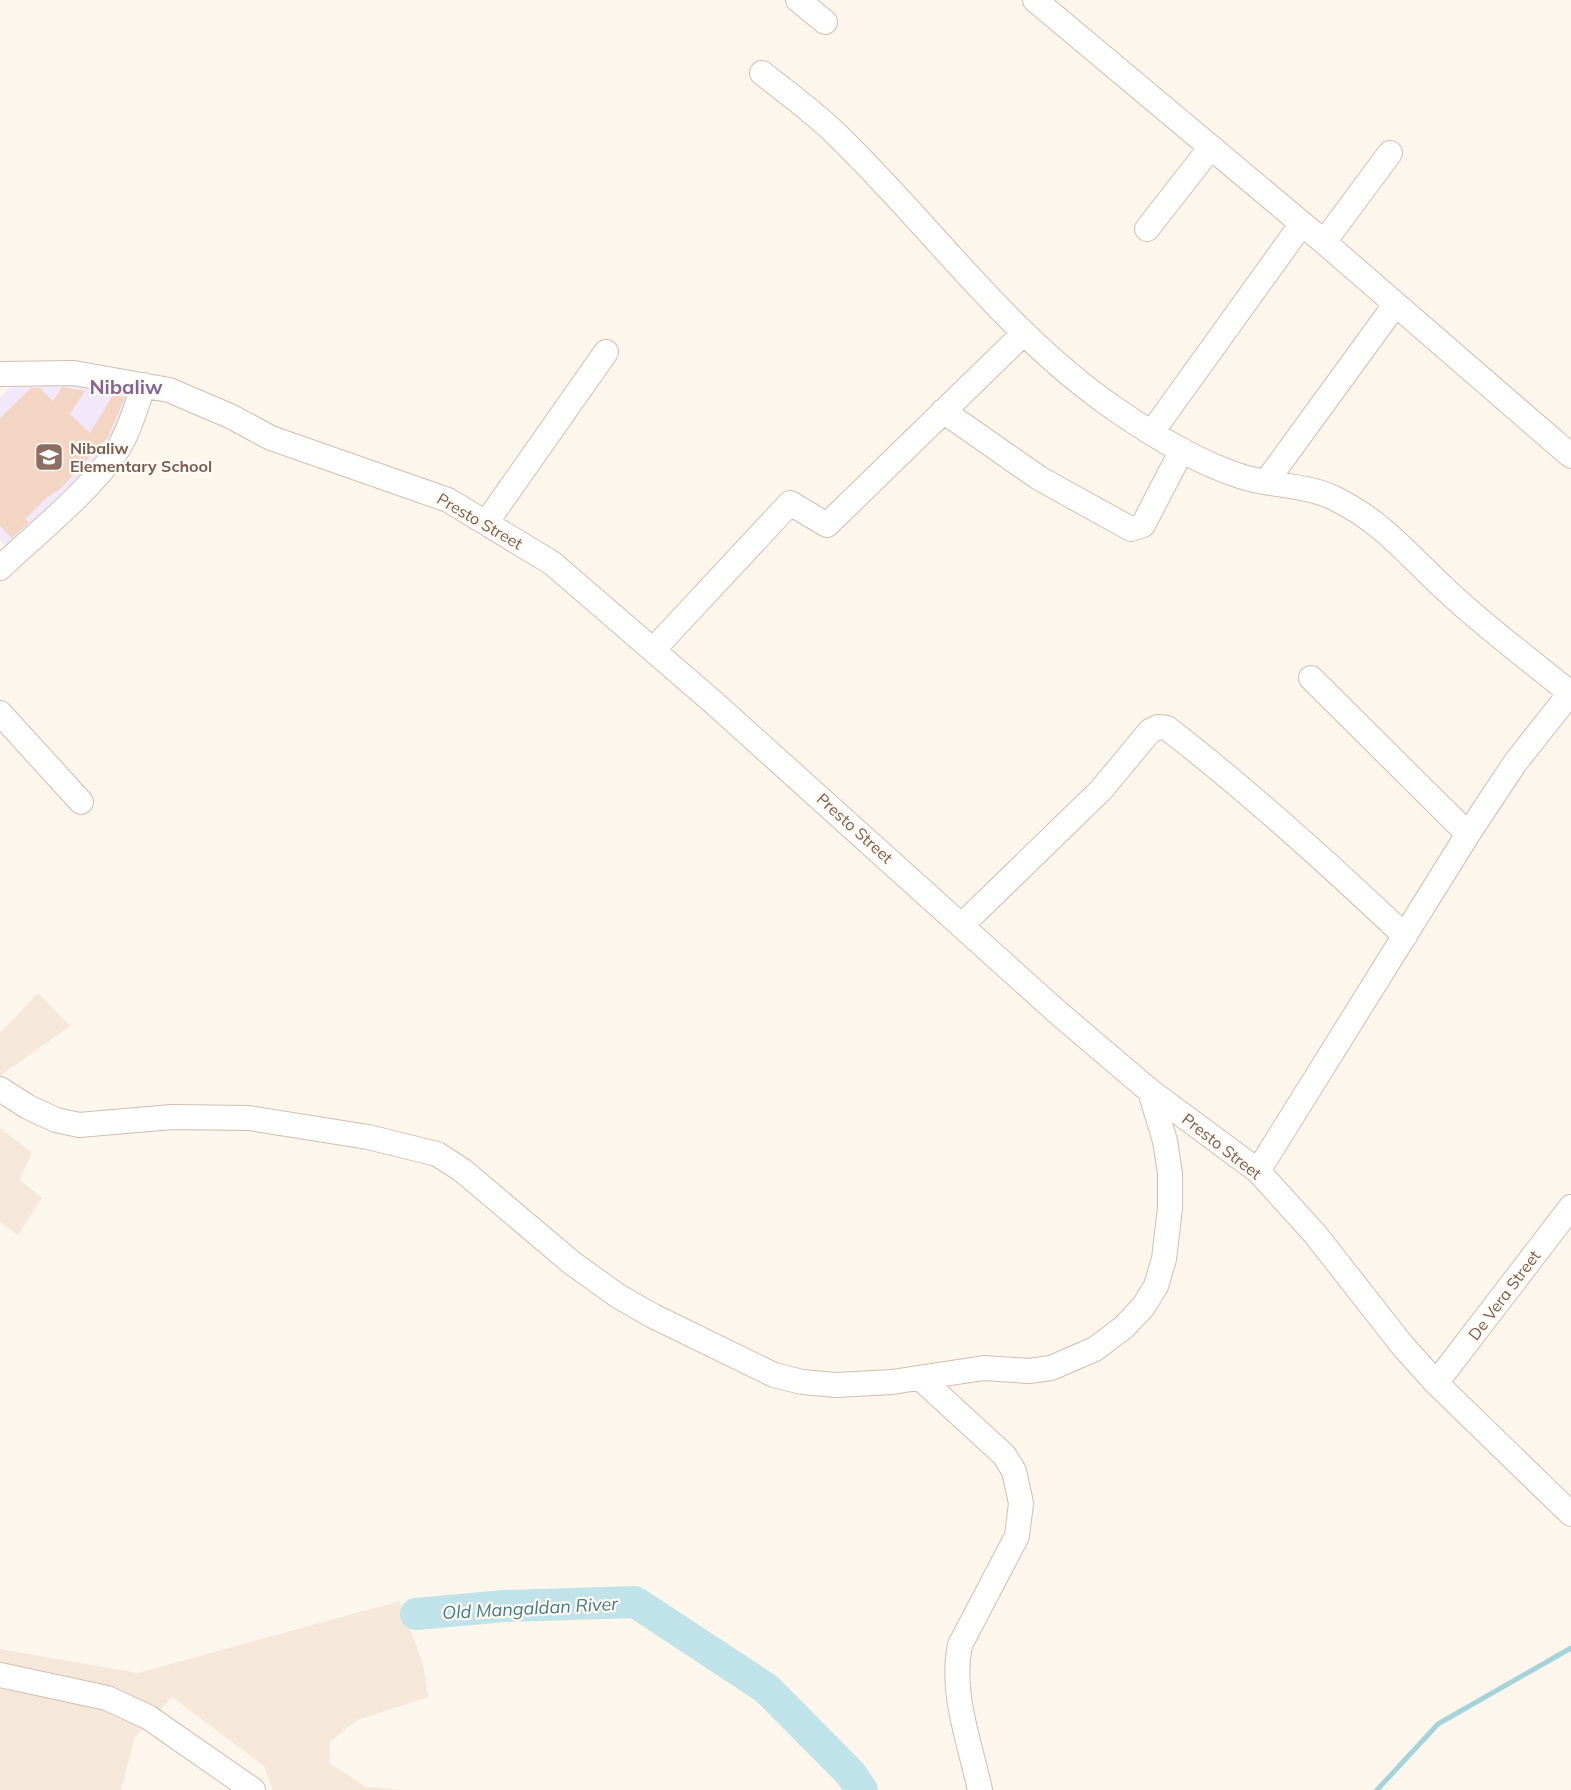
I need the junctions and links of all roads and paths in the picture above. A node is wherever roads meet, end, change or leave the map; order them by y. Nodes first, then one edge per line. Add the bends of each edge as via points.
1 (798, 0) edge
2 (1035, 0) edge
3 (825, 22) dead end
4 (762, 73) dead end
5 (1211, 147) junction
6 (1390, 153) dead end
7 (1301, 225) junction
8 (1147, 229) dead end
9 (1324, 242) junction
10 (1395, 305) junction
11 (1024, 333) junction
12 (606, 352) dead end
13 (0, 374) edge
14 (144, 385) junction
15 (942, 411) junction
16 (1152, 432) junction
17 (1182, 450) junction
18 (1571, 456) edge
19 (1266, 482) junction
20 (486, 522) junction
21 (0, 568) edge
22 (654, 650) junction
23 (1311, 678) dead end
24 (1571, 692) edge
25 (0, 713) edge
26 (81, 802) dead end
27 (1468, 834) junction
28 (962, 925) junction
29 (1405, 936) junction
30 (1, 1091) edge
31 (1150, 1091) junction
32 (1258, 1171) junction
33 (1571, 1207) edge
34 (920, 1378) junction
35 (1436, 1383) junction
36 (1571, 1514) edge
37 (0, 1675) edge
38 (244, 1787) edge
39 (981, 1790) edge

1 - 3 street
2 - 5 street
4 - 11 street via 834,132
5 - 7 street
5 - 8 street
6 - 9 street
7 - 9 street
7 - 16 street
9 - 10 street
10 - 18 street
10 - 19 street
11 - 15 street
11 - 16 street via 1115,409
12 - 20 street
13 - 14 street, Presto Street via 74,373
14 - 20 street, Presto Street via 193,399 271,438 329,460 428,492
14 - 21 street via 128,430 103,468
15 - 17 street via 1039,478 1131,529 1143,525
15 - 22 street via 827,525 790,503
16 - 17 street
17 - 19 street via 1221,469
19 - 24 street via 1332,497 1382,528 1446,590
20 - 22 street, Presto Street via 552,563
22 - 28 street, Presto Street
23 - 27 street
24 - 27 street via 1522,753
25 - 26 street
27 - 29 street
28 - 29 street via 1101,790 1150,731 1161,727 1257,801
28 - 31 street, Presto Street
29 - 32 street
30 - 34 street via 56,1120 79,1125 172,1117 249,1118 368,1137 437,1154 618,1296 774,1375 836,1385
31 - 32 street, Presto Street
31 - 34 street via 1166,1141 1170,1208 1164,1259 1156,1286 1143,1307 1095,1349 1051,1368 984,1368
32 - 35 street, Presto Street via 1315,1234
33 - 35 street, De Vera Street
34 - 39 street via 1004,1455 1014,1471 1021,1503 1017,1536 960,1645 956,1663 959,1696
35 - 36 street, Presto Street
37 - 38 street via 107,1698 148,1717

